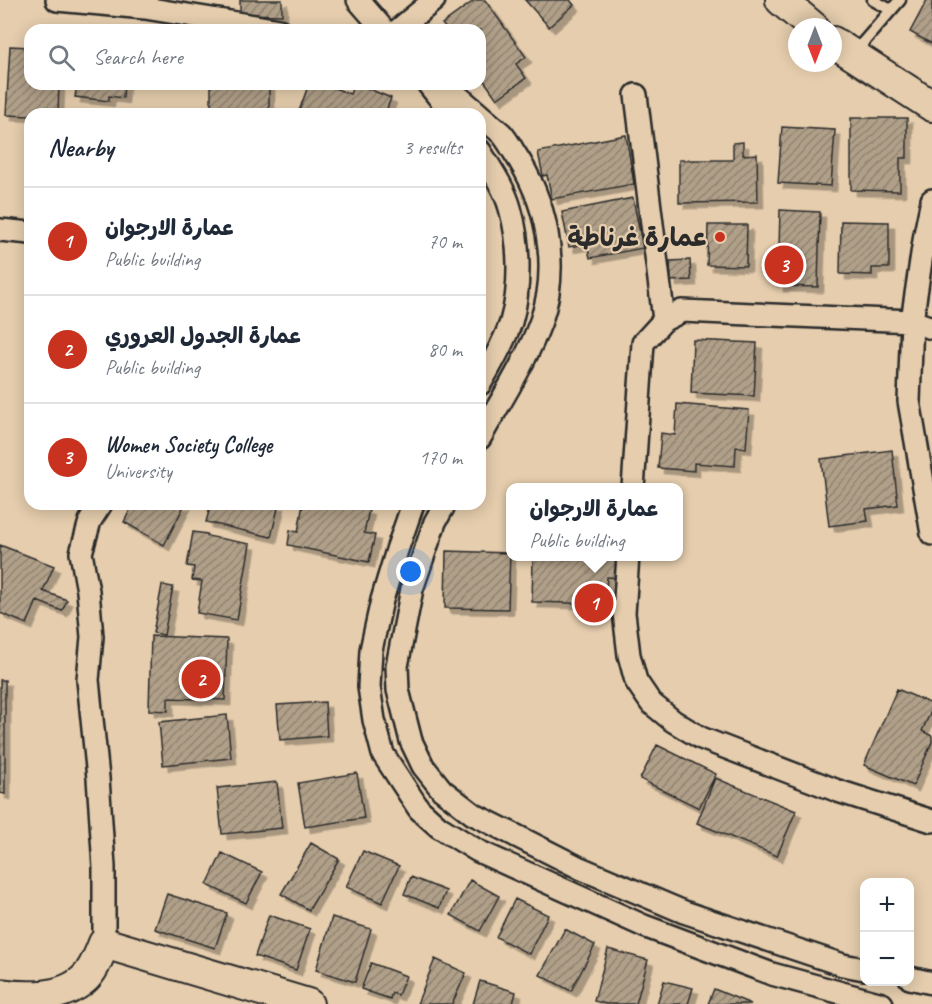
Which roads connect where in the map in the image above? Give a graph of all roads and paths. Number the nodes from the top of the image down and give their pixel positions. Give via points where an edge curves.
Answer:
1 (57, 0) edge
2 (358, 0) edge
3 (434, 0) edge
4 (781, 0) edge
5 (873, 0) edge
6 (900, 0) edge
7 (891, 10) junction
8 (802, 18) edge
9 (242, 24) edge
10 (379, 24) edge
11 (405, 24) edge
12 (843, 48) edge
13 (433, 90) edge
14 (451, 90) edge
15 (636, 95) dead end
16 (932, 106) edge
17 (447, 108) edge
18 (471, 108) edge
19 (486, 121) edge
20 (486, 160) edge
21 (932, 200) edge
22 (0, 231) edge
23 (24, 233) edge
24 (664, 320) junction
25 (912, 321) junction
26 (932, 328) edge
27 (486, 372) edge
28 (486, 427) edge
29 (633, 483) edge
30 (97, 510) edge
31 (411, 510) edge
32 (442, 510) edge
33 (932, 534) edge
34 (628, 561) edge
35 (932, 821) edge
36 (104, 943) junction
37 (843, 965) junction
38 (860, 968) edge
39 (914, 979) edge
40 (932, 983) edge
41 (0, 994) edge
42 (835, 998) edge
43 (308, 1004) edge
44 (882, 1004) edge

1 - 9 street via 145,8
2 - 10 street
3 - 11 street
4 - 8 street
5 - 7 lane
6 - 7 lane
7 - 12 lane
12 - 16 street
13 - 17 street
14 - 18 street
15 - 24 street
19 - 28 street via 509,144 542,206 549,241 549,280 542,318 527,354
20 - 27 street via 510,208 518,280 511,322
21 - 25 street
22 - 23 street
24 - 25 street via 682,311
24 - 29 street via 644,343
25 - 26 street
25 - 33 street via 909,401
30 - 36 street via 81,553 92,637 88,680 104,867
31 - 42 street via 382,600 371,650 369,687 383,754 420,809 439,827 478,851 644,926
32 - 37 street via 412,589 397,666 398,690 411,741 423,766 442,789 473,814 580,868 684,912
34 - 35 street via 624,613 629,655 636,681 651,703 701,738 838,791
36 - 41 street via 84,980 62,992 24,997
36 - 43 street
37 - 38 street
37 - 42 street
39 - 40 street
42 - 44 street

